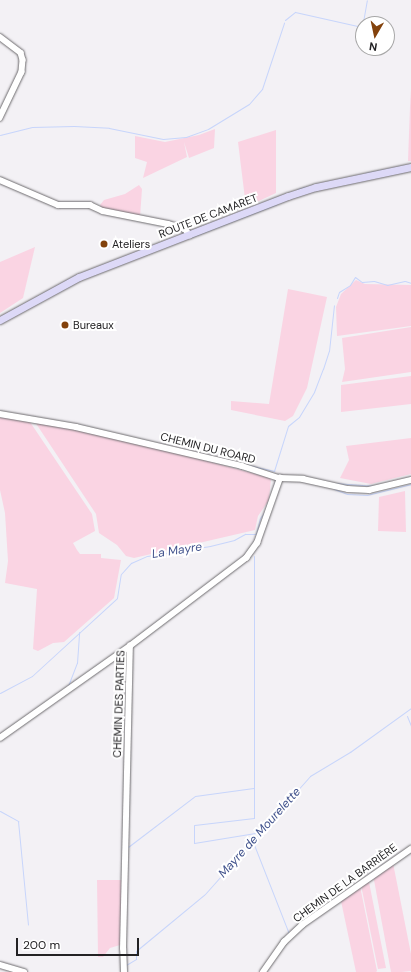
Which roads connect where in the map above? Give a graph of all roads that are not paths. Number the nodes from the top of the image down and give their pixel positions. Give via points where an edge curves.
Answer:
1 (0, 38) edge
2 (0, 118) edge
3 (411, 167) edge
4 (0, 180) edge
5 (190, 234) junction
6 (0, 320) edge
7 (0, 414) edge
8 (280, 478) junction
9 (411, 480) edge
10 (130, 646) junction
11 (0, 738) edge
12 (411, 848) edge
13 (0, 965) edge
14 (24, 972) edge
15 (124, 972) edge
16 (263, 972) edge

1 - 2 street via 21,53 23,60 22,72
3 - 5 main road, ROUTE DE CAMARET via 301,191
4 - 5 street via 58,205 90,205 103,211 168,224 185,229
5 - 6 main road, ROUTE DE CAMARET via 72,280
7 - 8 street, CHEMIN DU ROARD via 115,435 242,466
8 - 9 street, CHEMIN DU ROARD via 303,479 359,491
8 - 10 street, CHEMIN DES PARTIES via 257,543 250,554
10 - 11 street
10 - 15 street, CHEMIN DES PARTIES via 122,949
12 - 16 street, CHEMIN DE LA BARRIÈRE via 302,925 284,942
13 - 14 street

